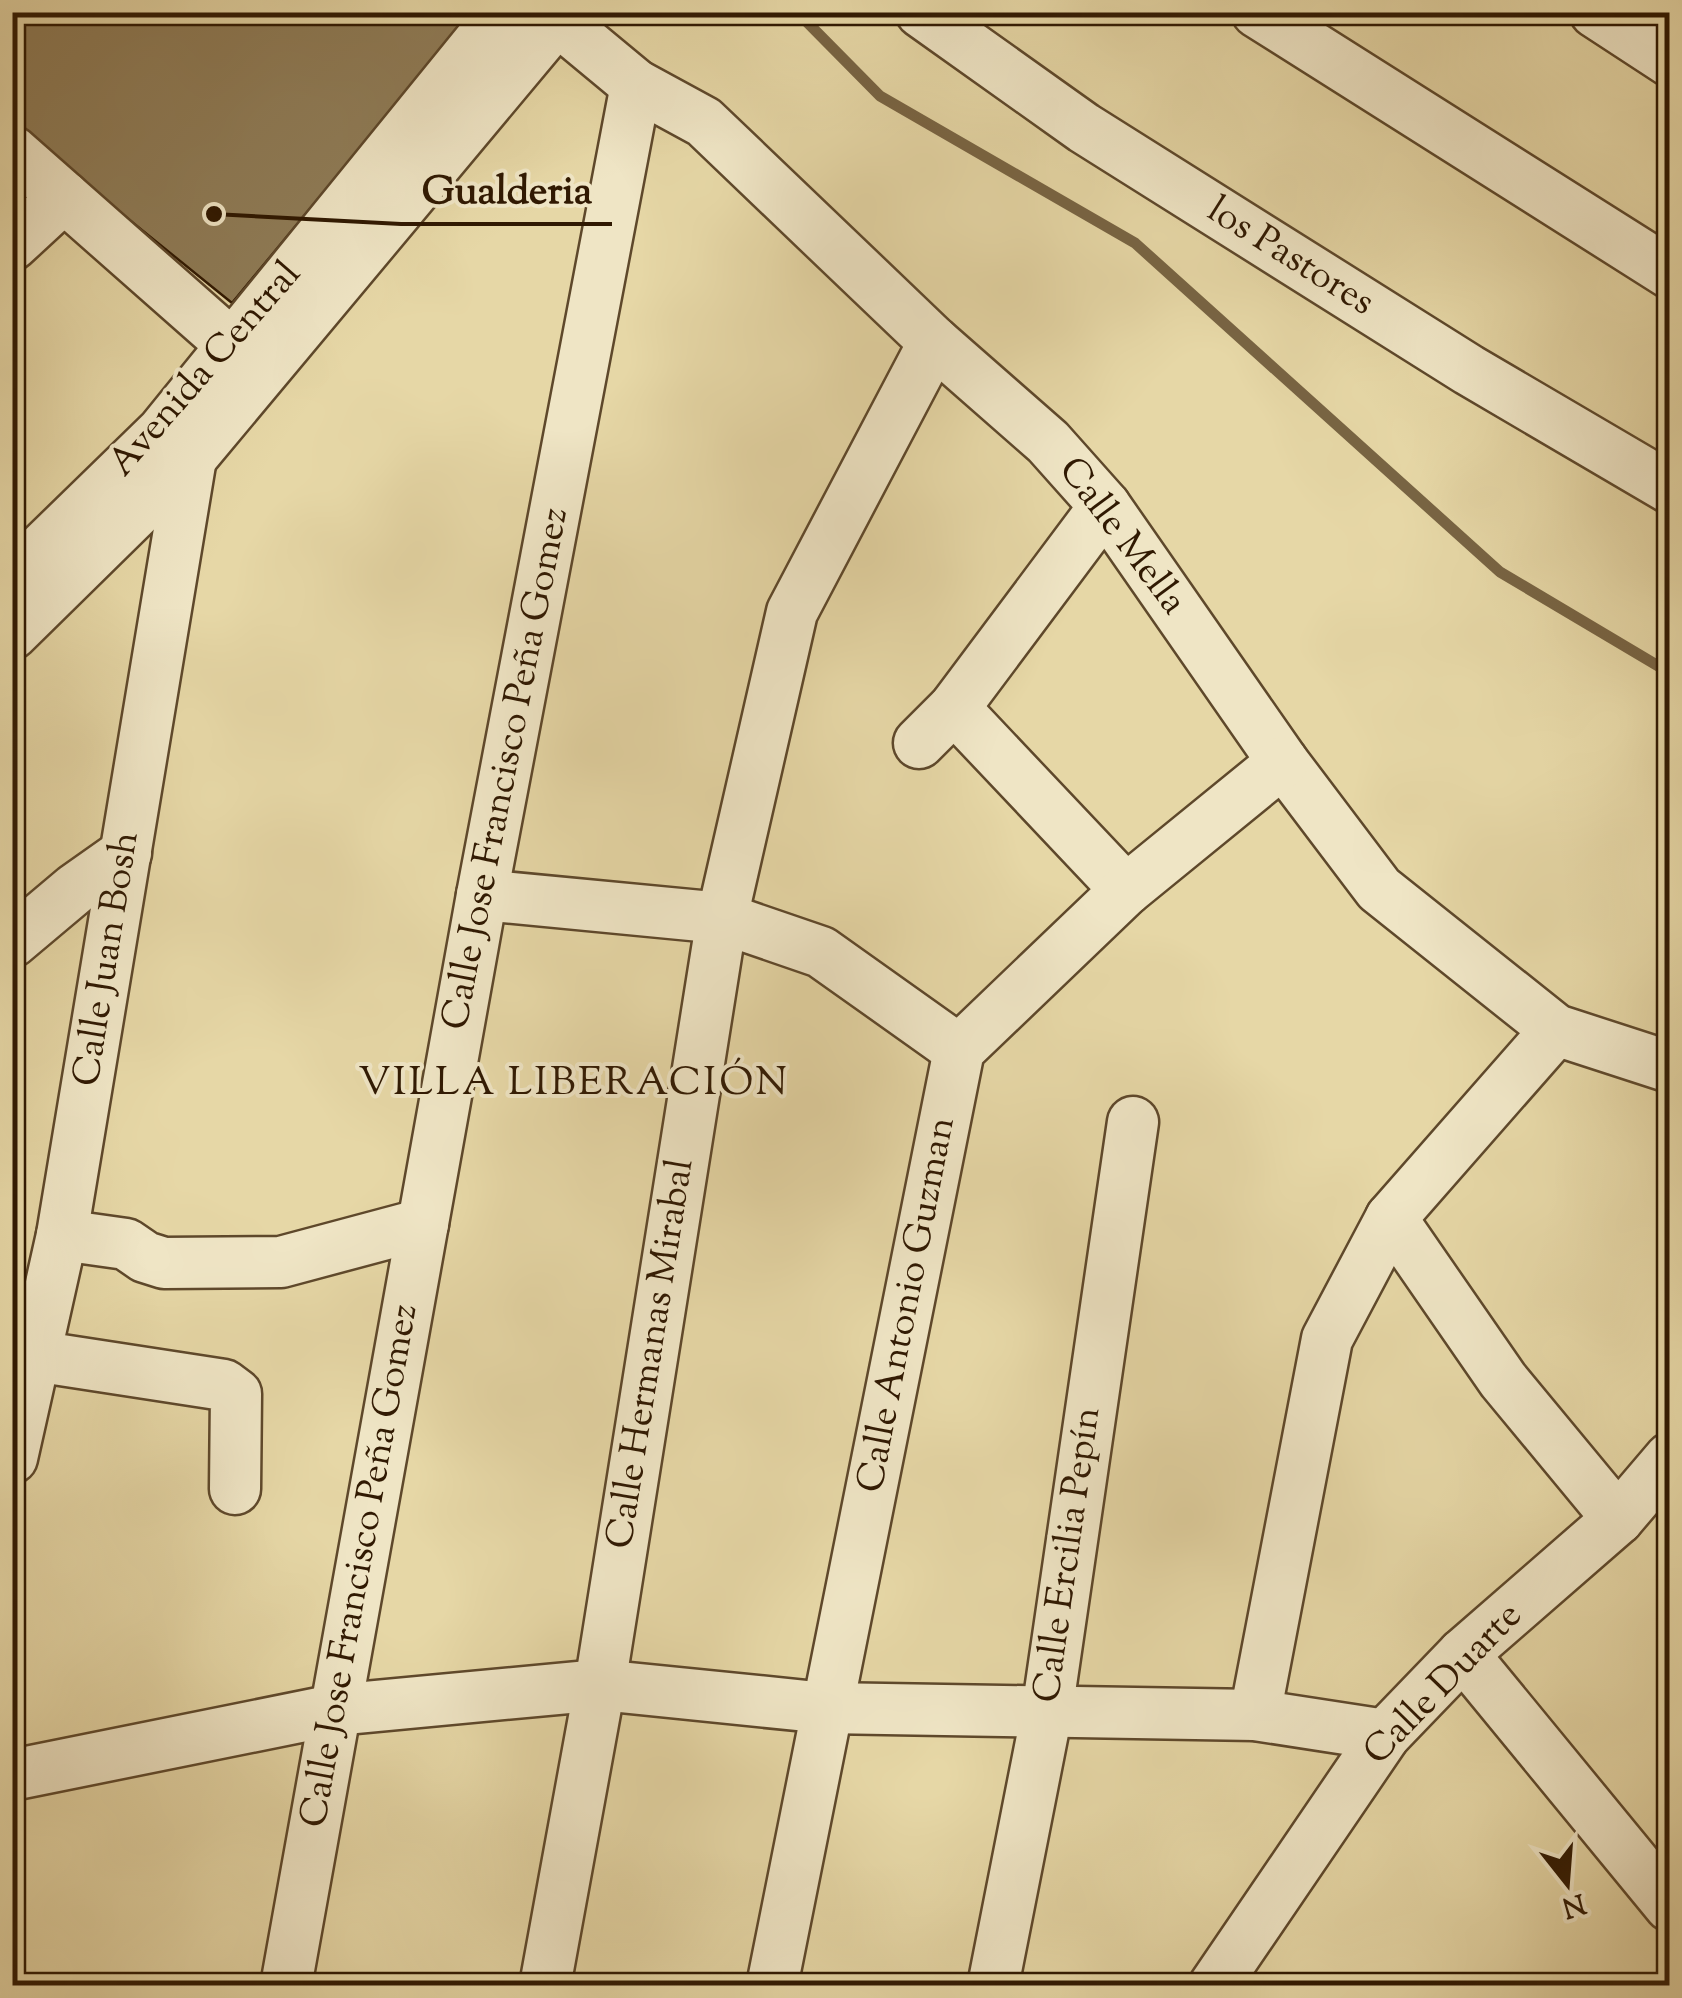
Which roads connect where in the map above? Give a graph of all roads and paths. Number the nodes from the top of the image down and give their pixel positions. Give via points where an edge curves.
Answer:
1 (503, 12) edge
2 (921, 12) edge
3 (1257, 12) edge
4 (1594, 12) edge
5 (554, 15) edge
6 (1670, 61) edge
7 (636, 85) junction
8 (12, 152) edge
9 (64, 197) junction
10 (12, 244) edge
11 (1670, 273) edge
12 (934, 342) junction
13 (232, 345) junction
14 (191, 458) junction
15 (1670, 488) edge
16 (1105, 506) junction
17 (12, 578) edge
18 (12, 634) edge
19 (954, 708) junction
20 (919, 743) dead end
21 (1283, 762) junction
22 (126, 853) junction
23 (1126, 890) junction
24 (482, 894) junction
25 (722, 918) junction
26 (12, 942) edge
27 (1556, 1030) junction
28 (959, 1050) junction
29 (1670, 1067) edge
30 (1133, 1122) dead end
31 (1391, 1218) junction
32 (422, 1224) junction
33 (62, 1234) junction
34 (35, 1356) junction
35 (12, 1458) edge
36 (1670, 1458) edge
37 (235, 1488) dead end
38 (1618, 1518) junction
39 (1464, 1654) junction
40 (600, 1685) junction
41 (826, 1708) junction
42 (334, 1710) junction
43 (1047, 1712) junction
44 (1256, 1714) junction
45 (1385, 1735) junction
46 (12, 1776) edge
47 (1670, 1906) edge
48 (286, 1986) edge
49 (546, 1986) edge
50 (772, 1986) edge
51 (992, 1986) edge
52 (1214, 1986) edge

1 - 13 street, Avenida Central
2 - 15 street, los Pastores via 1101,138
3 - 11 street
4 - 6 street
5 - 7 street, Calle Mella
5 - 14 street, Avenida Central
7 - 12 street, Calle Mella via 704,122
7 - 24 street, Calle Jose Francisco Peña Gomez
8 - 9 street
9 - 10 street
9 - 13 street
12 - 16 street, Calle Mella via 1048,442
12 - 25 street, Calle Hermanas Mirabal via 792,612
13 - 17 street, Avenida Central via 162,432
14 - 18 street, Avenida Central
14 - 22 street, Calle Juan Bosh
16 - 19 street
16 - 21 street, Calle Mella
19 - 20 street
19 - 23 street
21 - 23 street
21 - 27 street, Calle Mella via 1379,890
22 - 26 street
22 - 33 street, Calle Juan Bosh
23 - 28 street
24 - 25 street
24 - 32 street, Calle Jose Francisco Peña Gomez
25 - 28 street via 821,952
25 - 40 street, Calle Hermanas Mirabal
27 - 29 street, Calle Mella
27 - 31 street
28 - 41 street, Calle Antonio Guzman
30 - 43 street, Calle Ercilia Pepín
31 - 38 street via 1503,1380
31 - 44 street via 1326,1339
32 - 33 street via 281,1262 164,1264 126,1244
32 - 42 street, Calle Jose Francisco Peña Gomez
33 - 34 street, Calle Juan Bosh
34 - 35 street, Calle Juan Bosh
34 - 37 street via 224,1385 236,1394
36 - 38 street, Calle Duarte
38 - 39 street, Calle Duarte
39 - 45 street, Calle Duarte
39 - 47 street
40 - 41 street
40 - 42 street
40 - 49 street, Calle Hermanas Mirabal
41 - 43 street
41 - 50 street, Calle Antonio Guzman
42 - 46 street
42 - 48 street, Calle Jose Francisco Peña Gomez
43 - 44 street
43 - 51 street, Calle Ercilia Pepín
44 - 45 street
45 - 52 street, Calle Duarte

